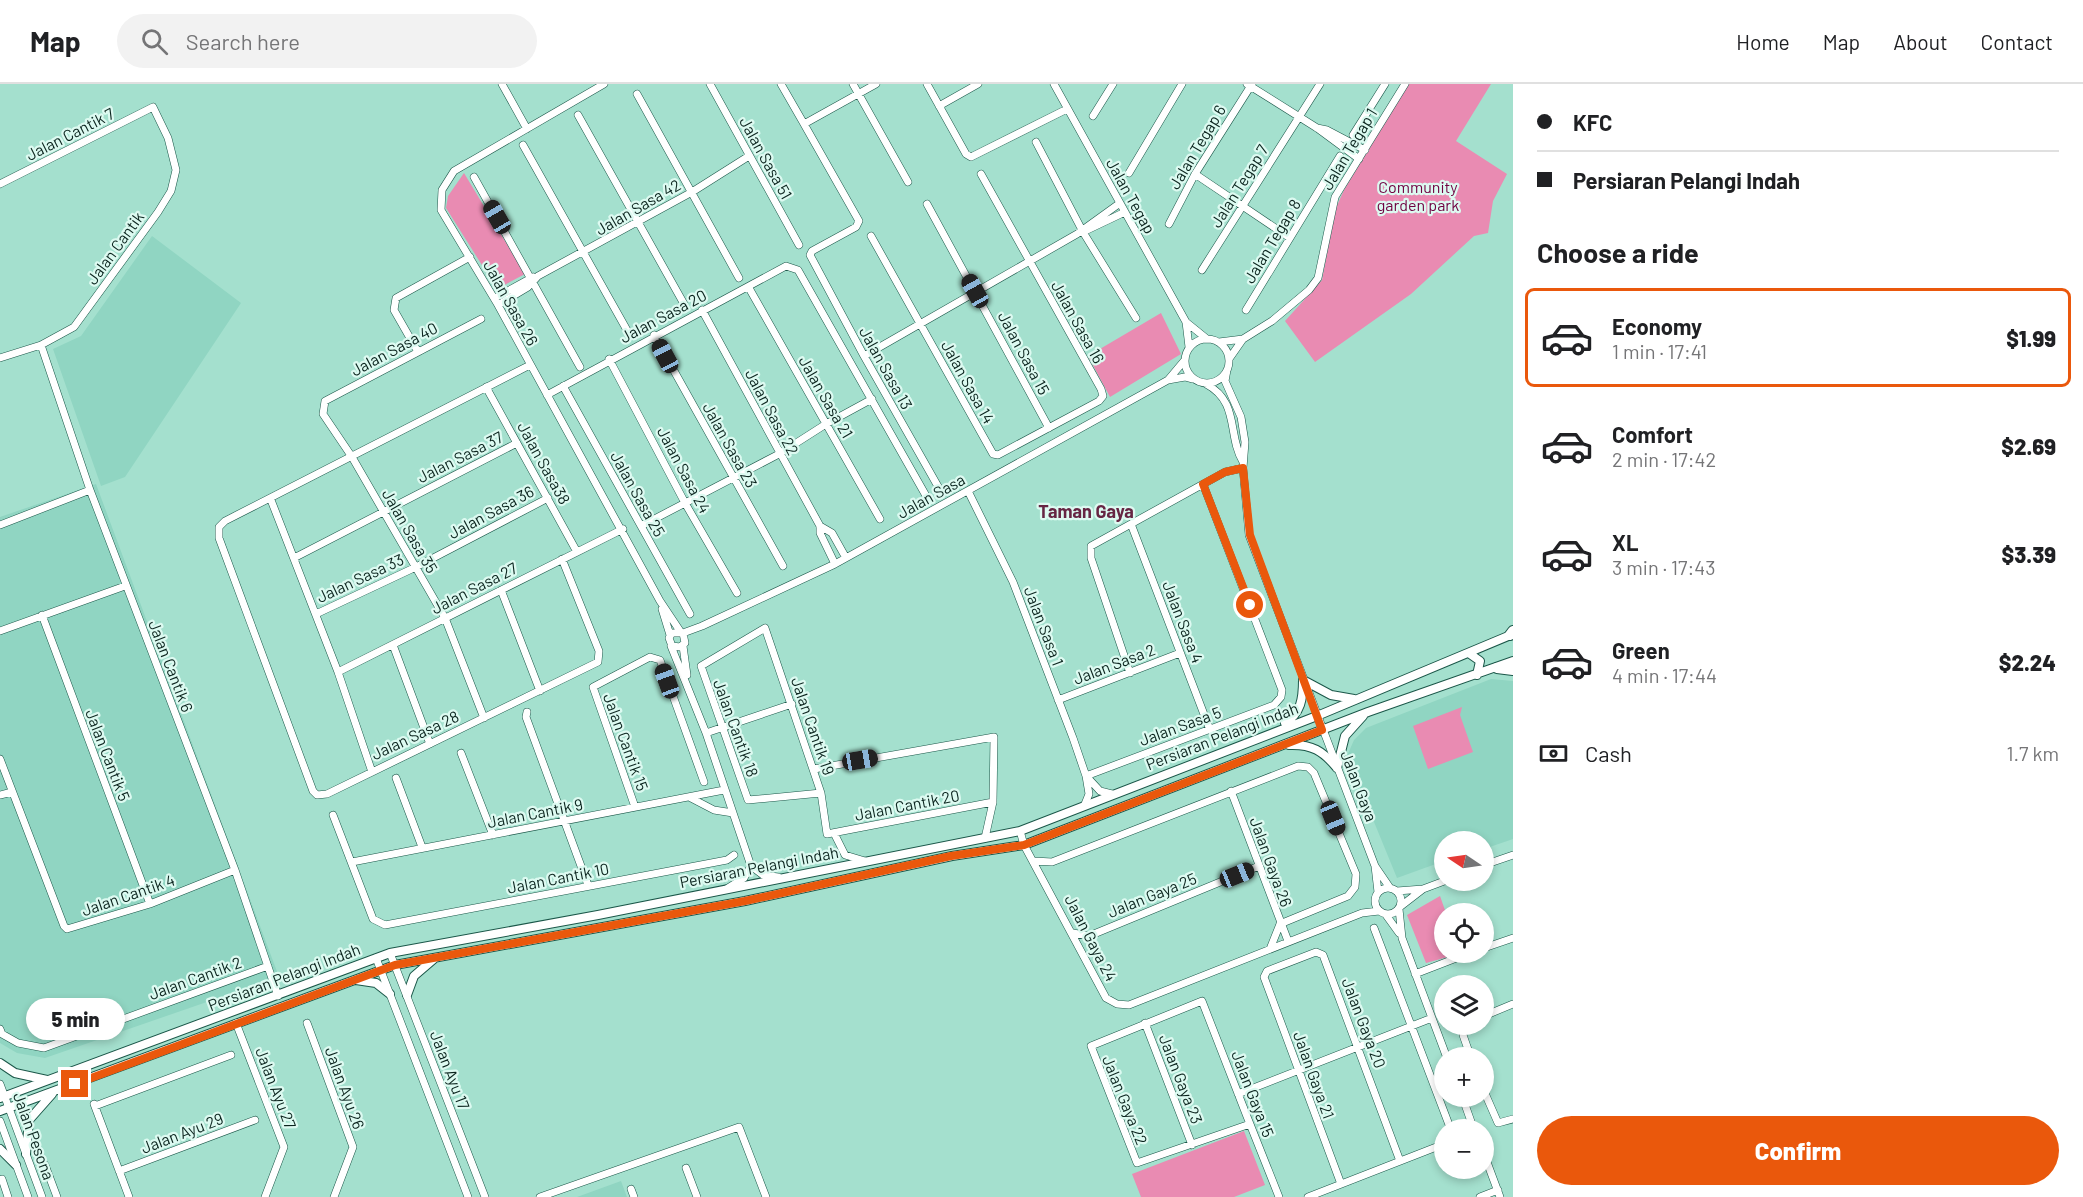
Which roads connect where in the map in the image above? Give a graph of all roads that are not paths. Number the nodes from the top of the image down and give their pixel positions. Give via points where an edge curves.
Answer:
1 (502, 84) edge
2 (604, 84) edge
3 (710, 84) edge
4 (781, 84) edge
5 (853, 84) edge
6 (876, 84) edge
7 (927, 84) edge
8 (978, 84) edge
9 (1054, 84) edge
10 (1113, 84) edge
11 (1182, 84) edge
12 (1320, 84) edge
13 (1385, 84) edge
14 (1405, 84) edge
15 (1250, 85) edge
16 (637, 94) dead end
17 (858, 94) junction
18 (939, 106) junction
19 (153, 107) joint
20 (1067, 109) junction
21 (578, 115) dead end
22 (1093, 116) dead end
23 (1299, 117) junction
24 (804, 124) junction
25 (1317, 128) junction
26 (527, 129) junction
27 (1353, 135) dead end
28 (1036, 142) dead end
29 (523, 145) dead end
30 (1365, 150) junction
31 (748, 156) junction
32 (1340, 156) dead end
33 (1359, 159) junction
34 (1129, 173) dead end
35 (981, 174) dead end
36 (1195, 174) junction
37 (474, 177) dead end
38 (908, 182) dead end
39 (0, 184) edge
40 (692, 192) junction
41 (1120, 203) junction
42 (927, 204) dead end
43 (1243, 206) junction
44 (1125, 212) junction
45 (639, 221) junction
46 (1168, 224) dead end
47 (1081, 232) junction
48 (871, 236) dead end
49 (1290, 237) junction
50 (799, 246) dead end
51 (583, 254) junction
52 (470, 257) junction
53 (1028, 261) junction
54 (1202, 270) dead end
55 (739, 278) dead end
56 (534, 279) junction
57 (749, 288) junction
58 (975, 291) junction
59 (496, 302) junction
60 (684, 304) dead end
61 (702, 310) junction
62 (1246, 310) dead end
63 (1136, 318) dead end
64 (481, 319) dead end
65 (919, 322) junction
66 (1186, 322) junction
67 (628, 332) dead end
68 (654, 335) junction
69 (1207, 339) junction
70 (1243, 339) junction
71 (1219, 342) junction
72 (41, 345) junction
73 (1189, 347) junction
74 (418, 352) junction
75 (864, 356) junction
76 (0, 358) edge
77 (609, 359) junction
78 (1229, 359) junction
79 (1184, 361) junction
80 (530, 365) junction
81 (579, 367) dead end
82 (1227, 370) junction
83 (1193, 379) junction
84 (1168, 380) junction
85 (1206, 384) junction
86 (563, 386) junction
87 (486, 387) junction
88 (547, 395) junction
89 (872, 399) junction
90 (322, 407) joint
91 (826, 424) junction
92 (1049, 428) junction
93 (517, 443) junction
94 (779, 454) junction
95 (352, 456) junction
96 (1243, 465) junction
97 (731, 477) junction
98 (1203, 484) junction
99 (90, 490) junction
100 (940, 490) dead end
101 (968, 491) junction
102 (926, 494) dead end
103 (548, 498) junction
104 (271, 500) junction
105 (685, 503) junction
106 (384, 512) junction
107 (880, 519) dead end
108 (1131, 524) junction
109 (0, 525) edge
110 (641, 526) junction
111 (819, 526) junction
112 (622, 529) junction
113 (577, 552) junction
114 (294, 558) junction
115 (846, 558) junction
116 (562, 559) junction
117 (835, 564) junction
118 (783, 566) dead end
119 (416, 567) junction
120 (125, 586) junction
121 (501, 590) junction
122 (737, 593) dead end
123 (660, 601) junction
124 (316, 614) junction
125 (690, 614) dead end
126 (42, 615) junction
127 (445, 618) junction
128 (702, 626) junction
129 (765, 628) joint
130 (0, 631) edge
131 (681, 632) junction
132 (1512, 633) edge
133 (670, 635) junction
134 (670, 643) junction
135 (684, 643) junction
136 (393, 645) junction
137 (1180, 653) junction
138 (1470, 654) junction
139 (1513, 661) edge
140 (1497, 668) junction
141 (1513, 670) edge
142 (338, 672) junction
143 (1130, 673) junction
144 (1477, 675) junction
145 (1303, 680) junction
146 (689, 687) junction
147 (540, 691) junction
148 (1360, 699) junction
149 (1058, 700) junction
150 (792, 704) junction
151 (527, 712) dead end
152 (1368, 712) junction
153 (1317, 716) junction
154 (484, 718) junction
155 (721, 727) junction
156 (1210, 730) junction
157 (1322, 730) junction
158 (1273, 731) junction
159 (706, 733) junction
160 (430, 744) junction
161 (1283, 745) junction
162 (461, 753) dead end
163 (0, 759) edge
164 (1337, 768) junction
165 (814, 769) junction
166 (372, 772) junction
167 (1086, 776) junction
168 (396, 778) dead end
169 (704, 782) dead end
170 (724, 790) junction
171 (1231, 791) junction
172 (12, 792) junction
173 (821, 793) junction
174 (1112, 794) junction
175 (0, 795) edge
176 (689, 797) junction
177 (993, 802) junction
178 (1084, 804) junction
179 (635, 807) junction
180 (733, 813) junction
181 (333, 815) dead end
182 (565, 821) junction
183 (1020, 831) junction
184 (830, 834) junction
185 (492, 835) junction
186 (985, 838) junction
187 (1024, 845) junction
188 (422, 847) junction
189 (734, 855) dead end
190 (1513, 855) edge
191 (865, 861) junction
192 (1034, 861) junction
193 (352, 862) junction
194 (1052, 862) junction
195 (1494, 862) edge
196 (751, 866) junction
197 (1259, 866) junction
198 (1375, 866) junction
199 (235, 870) junction
200 (1043, 875) junction
201 (783, 878) junction
202 (588, 885) junction
203 (1434, 885) edge
204 (1390, 888) junction
205 (1423, 889) junction
206 (724, 890) junction
207 (1397, 891) junction
208 (1378, 892) junction
209 (1375, 900) junction
210 (150, 904) junction
211 (1400, 908) junction
212 (1362, 913) junction
213 (1383, 913) junction
214 (1280, 924) junction
215 (1374, 928) dead end
216 (1073, 933) junction
217 (1089, 936) junction
218 (1402, 938) junction
219 (1513, 938) edge
220 (1288, 941) junction
221 (1494, 945) edge
222 (1081, 947) junction
223 (1270, 949) junction
224 (390, 953) junction
225 (376, 958) junction
226 (435, 958) junction
227 (1444, 963) edge
228 (395, 965) junction
229 (268, 966) junction
230 (381, 969) junction
231 (1265, 974) joint
232 (1416, 974) junction
233 (355, 980) junction
234 (390, 994) junction
235 (407, 995) junction
236 (278, 996) junction
237 (1202, 1001) joint
238 (290, 1004) junction
239 (1513, 1005) edge
240 (1494, 1012) edge
241 (1432, 1018) junction
242 (236, 1023) junction
243 (306, 1023) dead end
244 (1145, 1023) junction
245 (1412, 1026) junction
246 (0, 1029) edge
247 (1359, 1047) junction
248 (1443, 1047) edge
249 (231, 1055) dead end
250 (0, 1064) edge
251 (1298, 1071) junction
252 (47, 1080) junction
253 (0, 1084) edge
254 (54, 1091) junction
255 (1238, 1094) junction
256 (2, 1097) edge
257 (9, 1107) junction
258 (1491, 1107) edge
259 (0, 1111) edge
260 (1447, 1119) edge
261 (1513, 1119) edge
262 (255, 1120) dead end
263 (0, 1121) edge
264 (1250, 1124) junction
265 (1192, 1145) junction
266 (1434, 1148) edge
267 (0, 1149) edge
268 (26, 1154) junction
269 (1400, 1161) junction
270 (16, 1165) junction
271 (45, 1165) dead end
272 (686, 1168) dead end
273 (119, 1171) junction
274 (2, 1179) dead end
275 (1493, 1179) edge
276 (1341, 1184) junction
277 (632, 1189) dead end
278 (1499, 1194) edge
279 (9, 1197) edge
280 (28, 1197) edge
281 (42, 1197) edge
282 (57, 1197) edge
283 (129, 1197) edge
284 (265, 1197) edge
285 (334, 1197) edge
286 (468, 1197) edge
287 (485, 1197) edge
288 (540, 1197) edge
289 (634, 1197) edge
290 (697, 1197) edge
291 (766, 1197) edge
292 (1278, 1197) edge
293 (1308, 1197) edge
294 (1480, 1197) edge

1 - 26 street
2 - 26 street, Jalan Sasa 26
3 - 31 street, Jalan Sasa 51
4 - 24 street
5 - 17 street
6 - 17 street
7 - 18 street
8 - 18 street
9 - 20 street, Jalan Tegap
10 - 22 street
11 - 34 street
12 - 23 street, Jalan Tegap 7
13 - 27 street
14 - 30 street, Jalan Tegap 1
15 - 23 street
15 - 36 street, Jalan Tegap 6
16 - 40 street
17 - 24 street
17 - 38 street
18 - 20 street via 966,154 976,157
19 - 39 street, Jalan Cantik 7
19 - 72 street, Jalan Cantik via 168,138 176,170 171,191 74,327
20 - 41 street, Jalan Tegap
21 - 45 street
23 - 25 street
23 - 43 street, Jalan Tegap 7
24 - 75 street, Jalan Sasa 13 via 858,218 855,227 812,251 811,258
25 - 30 street
25 - 33 street
26 - 52 street, Jalan Sasa 26 via 454,171 445,182 441,210
28 - 47 street
29 - 51 street
30 - 33 street, Jalan Tegap 1
31 - 40 street, Jalan Sasa 42
31 - 50 street, Jalan Sasa 51
32 - 49 street, Jalan Tegap 8
33 - 70 street, Jalan Tegap 1 via 1331,209 1318,278 1272,321
35 - 53 street, Jalan Sasa 16
36 - 43 street
36 - 46 street, Jalan Tegap 6
37 - 56 street
40 - 45 street, Jalan Sasa 42
40 - 55 street
41 - 44 street, Jalan Tegap
41 - 47 street
42 - 58 street, Jalan Sasa 15
43 - 49 street
43 - 54 street, Jalan Tegap 7
44 - 47 street
44 - 66 street, Jalan Tegap
45 - 51 street, Jalan Sasa 42
45 - 60 street
47 - 53 street
47 - 63 street
48 - 65 street, Jalan Sasa 14
49 - 62 street, Jalan Tegap 8
51 - 56 street, Jalan Sasa 42
51 - 67 street
52 - 59 street, Jalan Sasa 26
52 - 74 street via 396,298 394,309
53 - 58 street
53 - 92 street, Jalan Sasa 16 via 1103,396
56 - 59 street, Jalan Sasa 42
56 - 81 street
57 - 61 street, Jalan Sasa 20
57 - 89 street, Jalan Sasa 20 via 786,266 798,270
57 - 91 street, Jalan Sasa 21
58 - 65 street
58 - 92 street, Jalan Sasa 15
59 - 80 street, Jalan Sasa 26
61 - 68 street, Jalan Sasa 20
61 - 94 street, Jalan Sasa 22
64 - 74 street, Jalan Sasa 40
65 - 75 street
65 - 92 street, Jalan Sasa 14 via 993,454 998,455
66 - 69 street, Jalan Tegap
66 - 73 street, Jalan Tegap
68 - 77 street, Jalan Sasa 20
68 - 97 street, Jalan Sasa 23
69 - 71 street
69 - 73 street
70 - 71 street, Jalan Tegap 1
70 - 78 street, Jalan Tegap 1
71 - 78 street
72 - 76 street, Jalan Cantik
72 - 99 street, Jalan Cantik 6
73 - 79 street
74 - 90 street, Jalan Sasa 40 via 325,401
75 - 100 street, Jalan Sasa 13
77 - 86 street, Jalan Sasa 20
77 - 105 street, Jalan Sasa 24
78 - 82 street
79 - 83 street
79 - 84 street, Jalan Sasa
80 - 87 street
80 - 88 street, Jalan Sasa 26
82 - 85 street
82 - 96 street via 1225,381 1241,417 1246,453
83 - 84 street, Jalan Sasa
83 - 85 street
84 - 101 street, Jalan Sasa
85 - 96 street via 1215,388 1228,409
86 - 88 street, Jalan Sasa 20
86 - 110 street, Jalan Sasa 25
87 - 93 street, Jalan Sasa38
87 - 95 street
88 - 112 street, Jalan Sasa 26
89 - 91 street
89 - 102 street
90 - 95 street, Jalan Sasa 35
91 - 94 street
91 - 107 street, Jalan Sasa 21
93 - 103 street, Jalan Sasa38
93 - 106 street, Jalan Sasa 37
94 - 97 street
94 - 111 street, Jalan Sasa 22
95 - 104 street
95 - 106 street, Jalan Sasa 35
96 - 98 street
96 - 145 street via 1250,535
97 - 105 street
97 - 118 street, Jalan Sasa 23
98 - 108 street
98 - 156 street, Jalan Sasa 5 via 1282,690 1274,705
99 - 109 street
99 - 120 street, Jalan Cantik 6
101 - 115 street, Jalan Sasa
101 - 149 street, Jalan Sasa 1 via 1013,582
103 - 113 street, Jalan Sasa38
103 - 119 street, Jalan Sasa 36
104 - 114 street, Jalan Sasa 28
104 - 166 street via 225,521 219,527 219,538 317,795
105 - 110 street
105 - 122 street, Jalan Sasa 24
106 - 114 street, Jalan Sasa 37
106 - 119 street, Jalan Sasa 35
108 - 137 street, Jalan Sasa 4
108 - 143 street via 1090,549
110 - 125 street, Jalan Sasa 25
111 - 115 street, Jalan Sasa 22 via 832,534
111 - 117 street, Jalan Sasa 22
112 - 113 street, Jalan Sasa 27
112 - 123 street, Jalan Sasa 26
113 - 116 street, Jalan Sasa 27
114 - 124 street, Jalan Sasa 28
115 - 117 street, Jalan Sasa
116 - 121 street, Jalan Sasa 27
116 - 147 street, Jalan Sasa 28 via 600,659
117 - 128 street, Jalan Sasa
119 - 124 street, Jalan Sasa 33
119 - 127 street, Jalan Sasa 35
120 - 126 street
120 - 199 street, Jalan Cantik 6
121 - 127 street, Jalan Sasa 27
121 - 147 street
123 - 131 street, Jalan Sasa 26
123 - 133 street, Jalan Sasa 26
124 - 142 street, Jalan Sasa 28
126 - 130 street
126 - 210 street, Jalan Cantik 5
127 - 136 street, Jalan Sasa 27
127 - 154 street, Jalan Sasa 35
128 - 131 street, Jalan Sasa
128 - 135 street, Jalan Sasa
129 - 150 street, Jalan Cantik 19
129 - 155 street, Jalan Cantik 18 via 701,666
131 - 133 street, Jalan Sasa
131 - 135 street, Jalan Sasa 26
132 - 138 main road, Persiaran Pelangi Indah
133 - 134 street, Jalan Sasa 26
134 - 135 street via 674,647
134 - 146 street
135 - 146 street, Jalan Sasa 26
136 - 142 street, Jalan Sasa 27
136 - 160 street
137 - 143 street, Jalan Sasa 2
137 - 156 street, Jalan Sasa 4
138 - 144 main road via 1480,661
138 - 148 main road, Persiaran Pelangi Indah
139 - 140 main road, Persiaran Pelangi Indah
140 - 141 highway
140 - 144 main road, Persiaran Pelangi Indah
142 - 166 street, Jalan Sasa 28
143 - 149 street, Jalan Sasa 2
144 - 152 main road, Persiaran Pelangi Indah
145 - 148 main road via 1331,695
145 - 153 street
145 - 158 main road via 1303,695 1294,717
146 - 159 street
147 - 154 street, Jalan Sasa 28
148 - 153 main road, Persiaran Pelangi Indah
149 - 167 street, Jalan Sasa 1
150 - 155 street
150 - 165 street, Jalan Cantik 19
151 - 182 street
152 - 157 main road, Persiaran Pelangi Indah
152 - 164 main road via 1345,736
153 - 157 street, Jalan Gaya
153 - 158 main road, Persiaran Pelangi Indah
154 - 160 street, Jalan Sasa 28
155 - 159 street
155 - 173 street, Jalan Cantik 18 via 748,800
156 - 167 street, Jalan Sasa 5
157 - 161 main road, Persiaran Pelangi Indah
157 - 164 street, Jalan Gaya
158 - 174 main road, Persiaran Pelangi Indah
159 - 170 street
160 - 166 street, Jalan Sasa 28
161 - 164 main road via 1314,747 1324,752
161 - 187 main road, Persiaran Pelangi Indah
162 - 185 street
163 - 172 street
164 - 198 street, Jalan Gaya
165 - 173 street, Jalan Cantik 19
165 - 177 street via 994,737
167 - 174 street via 1100,791
167 - 178 street, Jalan Sasa 1 via 1089,794
168 - 188 street
169 - 179 street, Jalan Cantik 15 via 660,660 650,657 596,683 593,691
170 - 176 street, Jalan Cantik 9
170 - 180 street
171 - 194 street
171 - 197 street, Jalan Gaya 26
171 - 214 street via 1298,766 1308,767 1314,773 1356,874 1356,887 1348,896
172 - 175 street
172 - 210 street, Jalan Cantik 4 via 67,929
173 - 184 street, Jalan Cantik 19
174 - 178 main road, Persiaran Pelangi Indah
176 - 179 street, Jalan Cantik 9
176 - 180 street via 714,810
177 - 184 street, Jalan Cantik 20
177 - 186 street
178 - 183 main road, Persiaran Pelangi Indah
179 - 182 street, Jalan Cantik 9
180 - 196 street
181 - 193 street
182 - 185 street, Jalan Cantik 9
182 - 202 street
183 - 186 main road, Persiaran Pelangi Indah
183 - 187 street, Jalan Gaya 24
184 - 191 street via 845,855
185 - 188 street, Jalan Cantik 9
186 - 191 main road, Persiaran Pelangi Indah
187 - 192 street, Jalan Gaya 24
187 - 226 main road, Persiaran Pelangi Indah
188 - 193 street, Jalan Cantik 9
189 - 202 street, Jalan Cantik 10 via 728,860
190 - 195 street
191 - 201 main road, Persiaran Pelangi Indah
192 - 194 street
192 - 200 street, Jalan Gaya 24
193 - 202 street, Jalan Cantik 10 via 373,919 384,925
194 - 200 street
196 - 201 street via 763,875
196 - 206 street via 744,878
197 - 214 street, Jalan Gaya 26
197 - 217 street, Jalan Gaya 25
198 - 204 street, Jalan Gaya
198 - 208 street, Jalan Gaya
199 - 210 street, Jalan Cantik 4
199 - 229 street, Jalan Cantik 6
200 - 216 street, Jalan Gaya 24
201 - 206 main road, Persiaran Pelangi Indah
203 - 205 street
204 - 207 street
204 - 208 street
205 - 207 street
205 - 211 street
206 - 224 main road, Persiaran Pelangi Indah
207 - 211 street
208 - 209 street
209 - 212 street, Jalan Gaya 24
209 - 213 street
211 - 213 street
211 - 218 street
212 - 213 street, Jalan Gaya 24
212 - 220 street, Jalan Gaya 24
213 - 218 street
214 - 220 street, Jalan Gaya 26
214 - 223 street
215 - 245 street
216 - 217 street
216 - 222 street, Jalan Gaya 24
217 - 222 street
218 - 232 street
219 - 221 street
220 - 223 street, Jalan Gaya 24
222 - 223 street, Jalan Gaya 24 via 1106,998 1129,1005
224 - 225 main road, Persiaran Pelangi Indah
224 - 228 street, Jalan Ayu 17
225 - 230 street, Jalan Ayu 17
225 - 236 main road, Persiaran Pelangi Indah
226 - 228 main road, Persiaran Pelangi Indah
226 - 235 main road via 414,976
227 - 232 street
228 - 230 main road, Persiaran Pelangi Indah
228 - 235 street, Jalan Ayu 17
229 - 236 street, Jalan Cantik 6
229 - 246 street, Jalan Cantik 2 via 44,1048 18,1043
230 - 233 main road, Persiaran Pelangi Indah
230 - 234 street, Jalan Ayu 17
231 - 247 street, Jalan Gaya 20 via 1316,952 1322,953
231 - 251 street, Jalan Gaya 21
232 - 241 street
233 - 234 main road via 376,983
233 - 238 main road, Persiaran Pelangi Indah
234 - 286 street, Jalan Ayu 17
235 - 287 street, Jalan Ayu 17
236 - 238 main road via 280,1001
236 - 252 main road, Persiaran Pelangi Indah
237 - 244 street, Jalan Gaya 22
237 - 255 street, Jalan Gaya 15
238 - 242 main road, Persiaran Pelangi Indah
239 - 240 street
241 - 245 street
241 - 248 street
242 - 254 main road, Persiaran Pelangi Indah
242 - 284 street, Jalan Ayu 27 via 284,1147
243 - 285 street, Jalan Ayu 26 via 353,1147
244 - 265 street, Jalan Gaya 23
244 - 265 street, Jalan Gaya 22 via 1093,1043 1090,1050 1136,1162 1141,1164
245 - 247 street
245 - 260 street
247 - 251 street
247 - 269 street, Jalan Gaya 20
249 - 273 street via 94,1105
250 - 252 main road via 15,1073
251 - 255 street
251 - 276 street, Jalan Gaya 21
252 - 256 main road, Persiaran Pelangi Indah
253 - 256 street, Jalan Pesona
254 - 257 main road, Persiaran Pelangi Indah
254 - 268 main road via 29,1120
255 - 264 street, Jalan Gaya 15
256 - 257 street, Jalan Pesona
257 - 259 main road, Persiaran Pelangi Indah
257 - 268 street, Jalan Pesona
258 - 261 street via 1498,1123
262 - 273 street, Jalan Ayu 29
263 - 270 street, Jalan Pesona
264 - 265 street, Jalan Gaya 22
264 - 292 street, Jalan Gaya 15
266 - 269 street
267 - 270 main road
268 - 281 street, Jalan Pesona
269 - 276 street
270 - 280 street, Jalan Pesona
271 - 282 street
272 - 290 street
273 - 283 street
274 - 279 street
275 - 278 street
276 - 293 street
277 - 289 street
278 - 294 street
288 - 291 street via 739,1127

